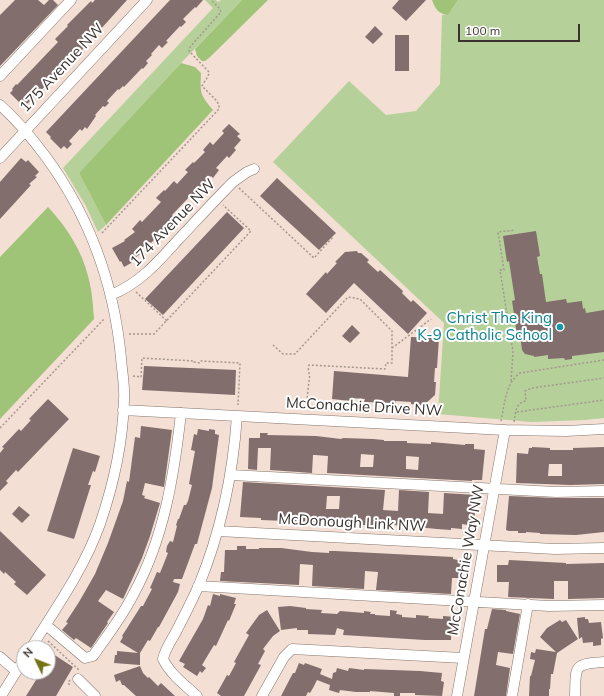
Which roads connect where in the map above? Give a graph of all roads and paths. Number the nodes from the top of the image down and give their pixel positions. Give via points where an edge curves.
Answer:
1 (71, 0) edge
2 (210, 0) edge
3 (142, 2) edge
4 (0, 76) edge
5 (0, 105) edge
6 (25, 130) junction
7 (0, 158) edge
8 (254, 169) dead end
9 (238, 187) dead end
10 (220, 203) dead end
11 (515, 230) dead end
12 (102, 233) dead end
13 (333, 238) dead end
14 (134, 291) dead end
15 (111, 295) junction
16 (105, 318) dead end
17 (431, 319) dead end
18 (166, 321) junction
19 (129, 334) dead end
20 (273, 345) dead end
21 (392, 348) junction
22 (604, 360) edge
23 (133, 376) dead end
24 (604, 378) edge
25 (511, 381) junction
26 (604, 400) edge
27 (238, 405) dead end
28 (306, 408) dead end
29 (123, 410) junction
30 (516, 412) junction
31 (181, 413) junction
32 (237, 416) junction
33 (514, 422) dead end
34 (503, 426) junction
35 (0, 428) edge
36 (604, 429) edge
37 (230, 474) junction
38 (494, 489) junction
39 (604, 491) edge
40 (218, 531) junction
41 (484, 545) junction
42 (604, 548) edge
43 (198, 586) junction
44 (474, 602) junction
45 (528, 604) junction
46 (604, 605) edge
47 (46, 625) junction
48 (36, 640) edge
49 (56, 648) edge
50 (0, 657) edge
51 (463, 658) junction
52 (604, 662) edge
53 (16, 671) joint
54 (75, 680) joint
55 (1, 696) edge
56 (95, 696) edge
57 (197, 696) edge
58 (262, 696) edge
59 (457, 696) edge
60 (512, 696) edge
61 (575, 696) edge

1 - 4 street
2 - 12 path via 221,12 189,51 209,72 202,86 217,101 219,109
3 - 6 street, 175 Avenue NW
5 - 6 street
6 - 7 street, 175 Avenue NW
6 - 15 street via 56,171 80,211 94,241
8 - 15 street, 174 Avenue NW via 233,182 138,281
9 - 13 path via 314,258
10 - 18 path via 251,231
11 - 25 path via 498,232 504,270 500,270 513,352
14 - 18 path
15 - 29 street via 120,349
16 - 35 path
17 - 21 path
18 - 19 path via 154,334
20 - 21 path via 283,354 295,354 348,298 360,299 392,331
21 - 28 path via 392,363 386,363 385,369 309,365 310,380
22 - 25 path via 520,373
23 - 27 path via 141,377 142,358 200,363 240,363
24 - 30 path via 532,388 525,391 526,401 518,404
25 - 34 path via 507,392
26 - 30 path
29 - 31 street, McConachie Drive NW
29 - 47 street via 115,466 100,524 82,565
30 - 33 path
31 - 32 street, McConachie Drive NW
31 - 47 street via 164,513 145,571 120,617 93,656 85,658
32 - 34 street, McConachie Drive NW
32 - 37 street
34 - 36 street, McConachie Drive NW via 566,431
34 - 38 street, McConachie Way NW
37 - 38 street
37 - 40 street
38 - 39 street
38 - 41 street, McConachie Way NW
40 - 41 street, McDonough Link NW
40 - 43 street
41 - 42 street, McDonough Link NW via 555,549
41 - 44 street, McConachie Way NW
43 - 44 street
43 - 57 street via 163,659 173,674
44 - 45 street
44 - 51 street, McConachie Way NW
45 - 46 street
45 - 60 street
47 - 48 street
49 - 54 path via 80,670
50 - 53 street
51 - 58 street via 292,649 284,657
51 - 59 street, McConachie Way NW
52 - 61 street via 585,663 579,666 576,673
53 - 55 street
54 - 56 street

